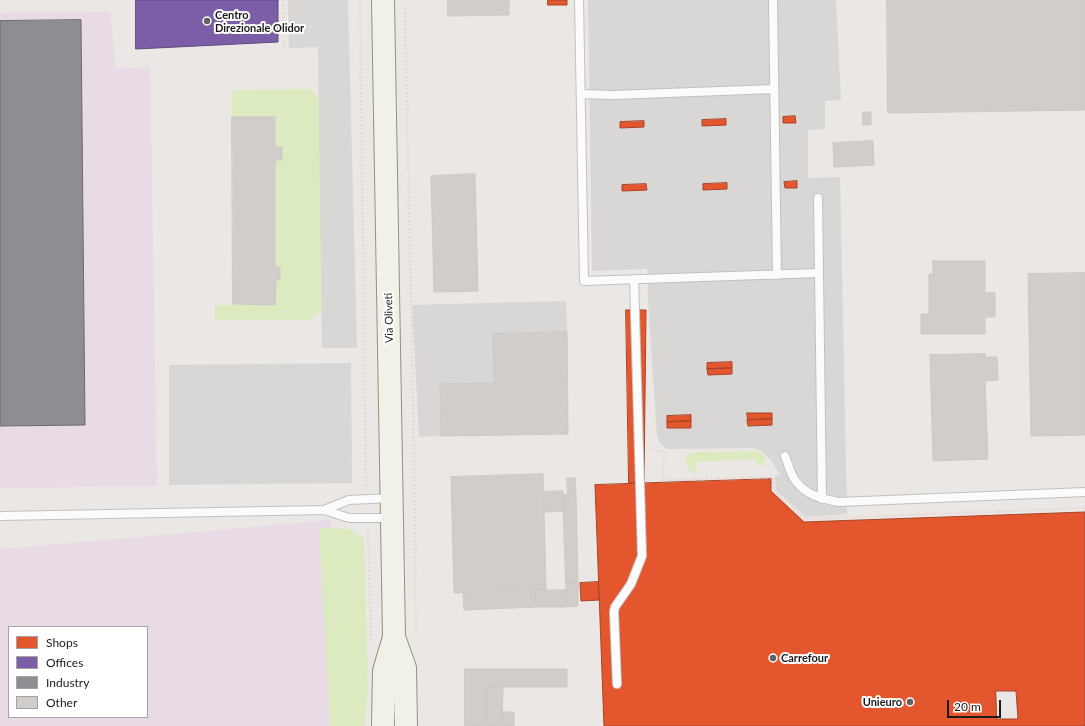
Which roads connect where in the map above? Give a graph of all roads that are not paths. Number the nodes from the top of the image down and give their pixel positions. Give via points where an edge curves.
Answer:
1 (383, 0) edge
2 (579, 0) edge
3 (773, 0) edge
4 (774, 89) junction
5 (581, 94) junction
6 (818, 198) dead end
7 (819, 273) junction
8 (777, 275) junction
9 (634, 279) junction
10 (784, 456) dead end
11 (1085, 492) edge
12 (822, 499) junction
13 (392, 508) junction
14 (324, 510) junction
15 (0, 516) edge
16 (394, 636) junction
17 (617, 684) dead end
18 (383, 726) edge
19 (406, 726) edge

1 - 13 main road, Via Oliveti
2 - 5 lane
3 - 4 lane
4 - 5 lane
4 - 8 lane
5 - 9 lane via 584,281
6 - 7 lane
7 - 8 lane
7 - 12 lane
8 - 9 lane
9 - 17 lane via 642,556 632,584 614,612
10 - 12 lane via 795,479 805,491
11 - 12 lane via 839,502
13 - 14 lane via 367,500 348,500
13 - 14 lane via 368,518 349,518
13 - 16 main road, Via Oliveti
14 - 15 lane
16 - 18 main road, Via Oliveti via 384,671
16 - 19 main road, Via Oliveti via 405,668

